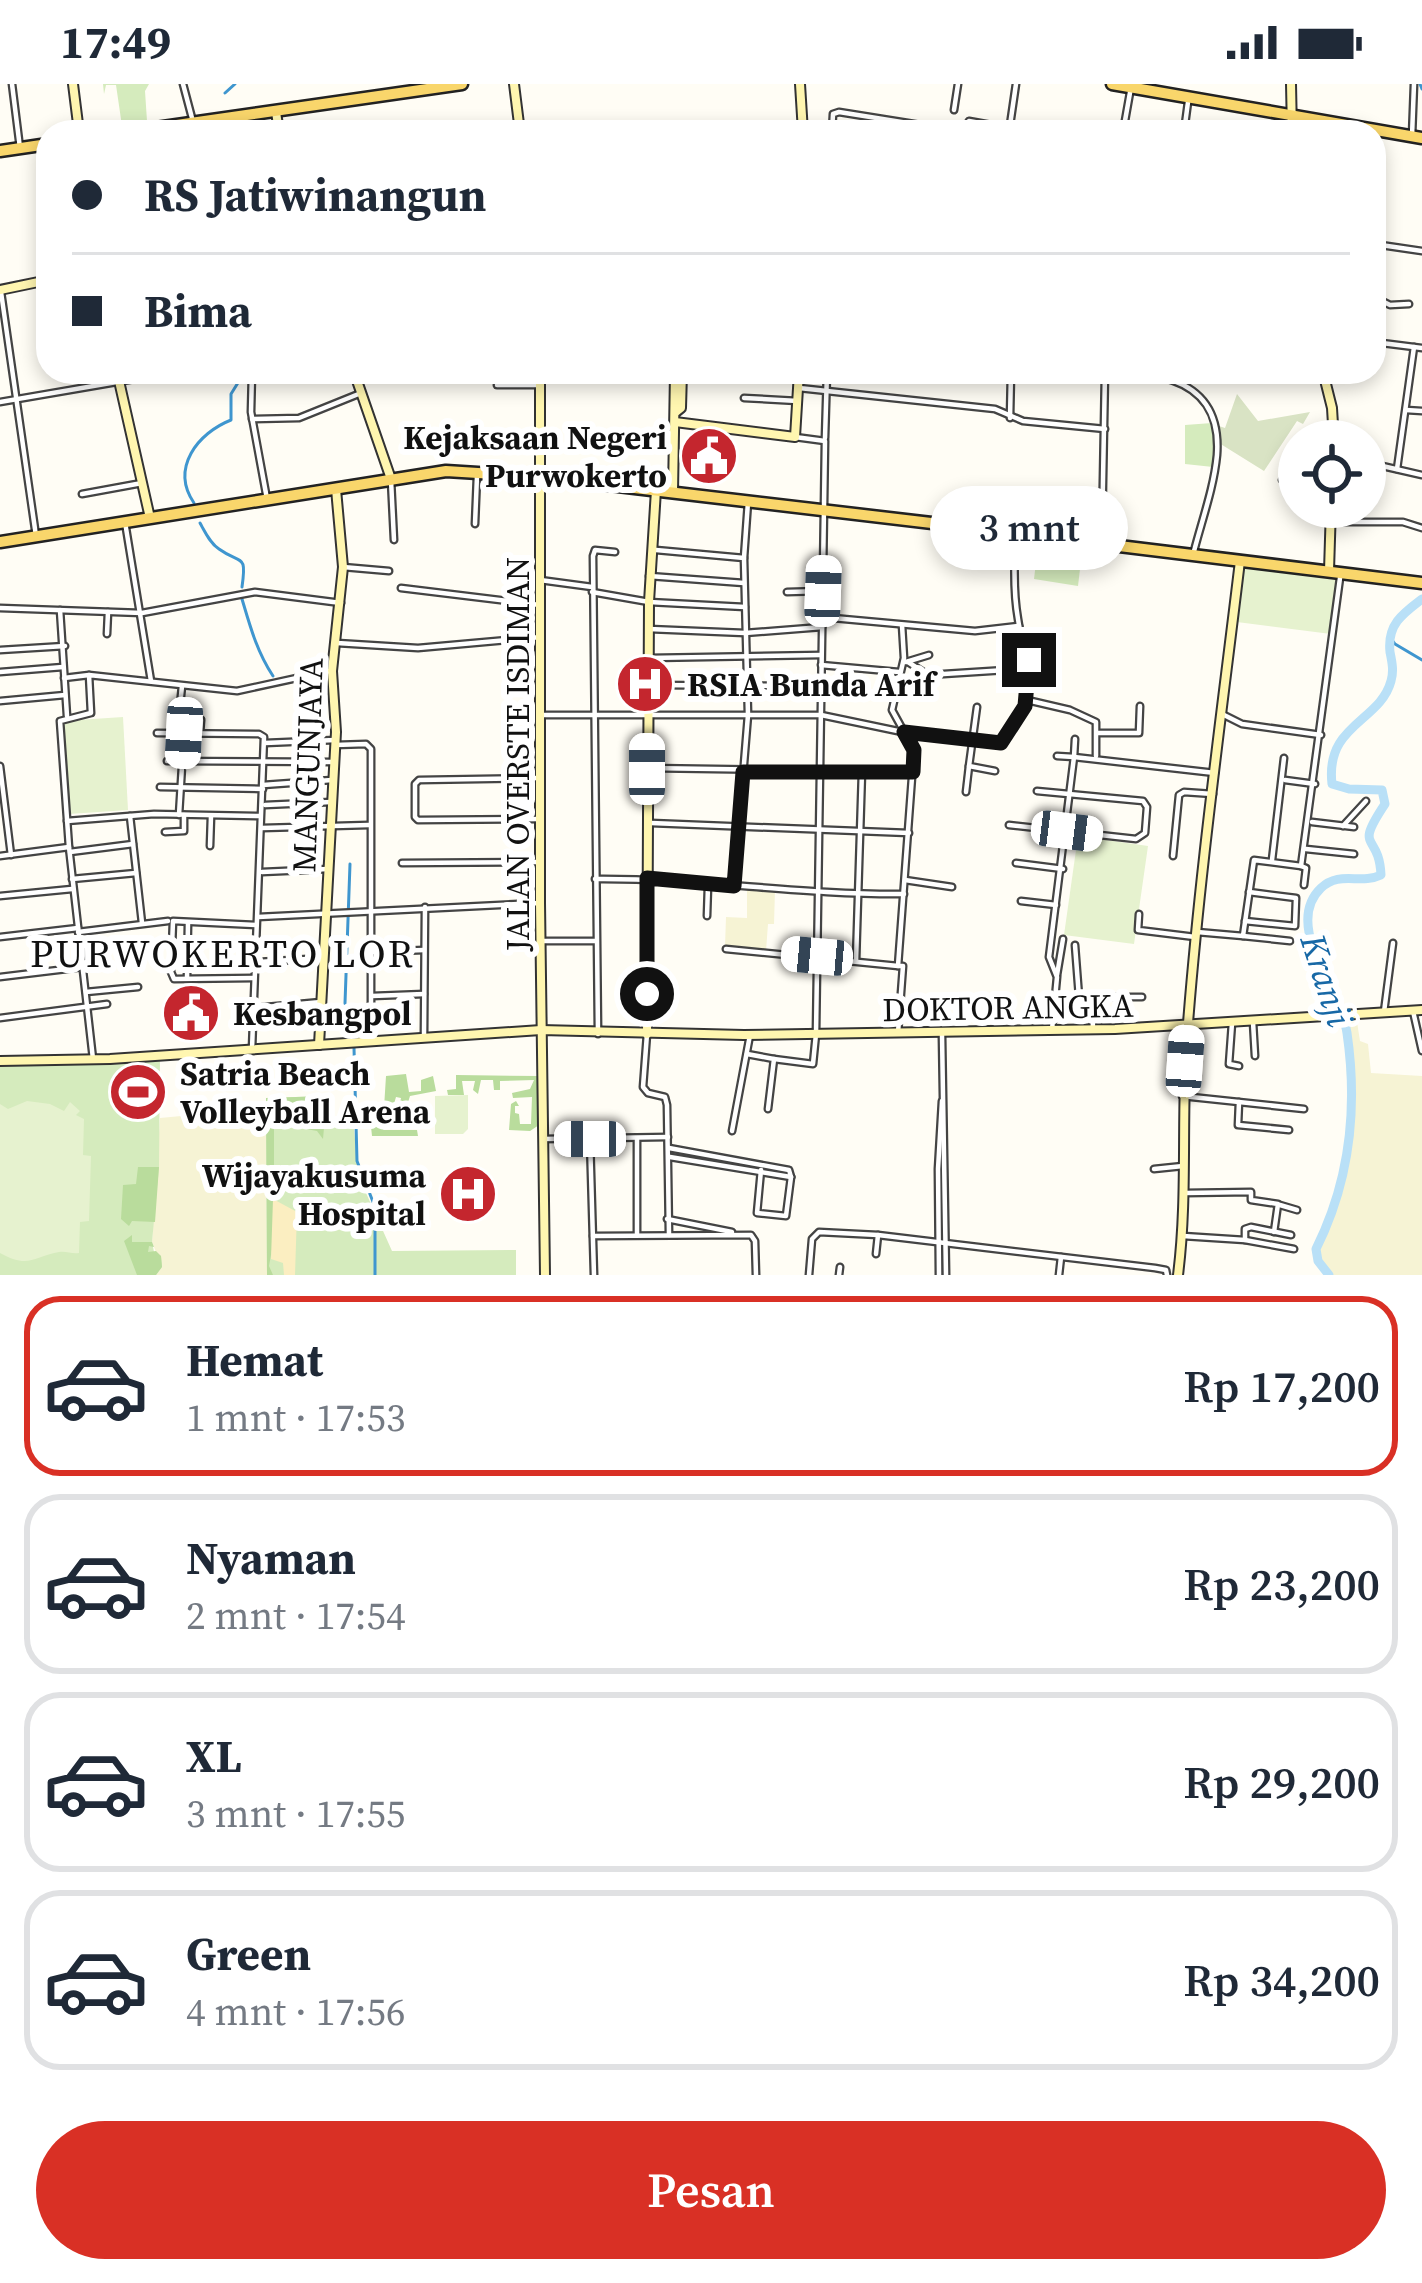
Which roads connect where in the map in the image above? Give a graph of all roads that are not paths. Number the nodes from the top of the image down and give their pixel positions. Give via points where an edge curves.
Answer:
1 (12, 84) edge
2 (73, 84) edge
3 (183, 84) edge
4 (463, 84) edge
5 (514, 84) edge
6 (800, 84) edge
7 (958, 84) edge
8 (1016, 84) edge
9 (1112, 84) edge
10 (1291, 84) edge
11 (1414, 84) edge
12 (1131, 87) junction
13 (1189, 96) junction
14 (955, 110) dead end
15 (276, 112) junction
16 (1292, 114) junction
17 (78, 120) edge
18 (191, 120) edge
19 (220, 120) edge
20 (277, 120) edge
21 (518, 120) edge
22 (802, 120) edge
23 (833, 120) edge
24 (873, 120) edge
25 (1010, 120) edge
26 (1125, 120) edge
27 (1186, 120) edge
28 (1292, 120) edge
29 (1327, 120) edge
30 (1386, 130) edge
31 (1419, 136) edge
32 (36, 146) edge
33 (20, 148) junction
34 (0, 151) edge
35 (1386, 247) edge
36 (1422, 251) edge
37 (36, 282) edge
38 (0, 290) edge
39 (1386, 303) edge
40 (1409, 304) dead end
41 (1414, 347) edge
42 (84, 384) edge
43 (120, 384) edge
44 (252, 384) edge
45 (359, 384) edge
46 (682, 384) edge
47 (799, 384) edge
48 (826, 384) edge
49 (1011, 384) edge
50 (1105, 384) edge
51 (1181, 384) edge
52 (1325, 384) edge
53 (497, 386) dead end
54 (540, 386) joint
55 (799, 388) junction
56 (826, 391) junction
57 (362, 392) junction
58 (15, 398) junction
59 (744, 398) dead end
60 (798, 401) junction
61 (0, 402) edge
62 (1406, 410) junction
63 (1422, 411) edge
64 (676, 417) junction
65 (1010, 418) junction
66 (252, 419) junction
67 (1331, 420) edge
68 (1105, 429) junction
69 (795, 437) junction
70 (825, 441) junction
71 (1386, 467) edge
72 (1396, 469) junction
73 (477, 471) junction
74 (1422, 475) edge
75 (541, 477) junction
76 (391, 479) junction
77 (143, 483) junction
78 (335, 487) junction
79 (656, 490) junction
80 (674, 492) junction
81 (82, 494) dead end
82 (267, 499) junction
83 (748, 501) junction
84 (825, 510) junction
85 (150, 518) junction
86 (125, 522) junction
87 (1386, 522) edge
88 (476, 524) dead end
89 (1331, 528) edge
90 (1422, 528) edge
91 (1016, 533) junction
92 (36, 536) junction
93 (1097, 538) junction
94 (394, 540) dead end
95 (0, 542) edge
96 (1111, 545) junction
97 (650, 550) junction
98 (615, 551) dead end
99 (1193, 555) junction
100 (744, 558) junction
101 (1240, 561) junction
102 (344, 567) junction
103 (389, 571) dead end
104 (1335, 572) junction
105 (649, 576) junction
106 (540, 580) junction
107 (744, 583) junction
108 (1422, 583) edge
109 (401, 588) dead end
110 (592, 589) junction
111 (823, 591) junction
112 (787, 592) dead end
113 (649, 602) junction
114 (341, 603) junction
115 (540, 604) junction
116 (745, 607) junction
117 (0, 608) edge
118 (60, 610) junction
119 (108, 612) junction
120 (142, 613) junction
121 (822, 617) junction
122 (902, 625) junction
123 (1020, 626) junction
124 (822, 627) junction
125 (649, 629) junction
126 (745, 633) junction
127 (107, 634) dead end
128 (541, 637) junction
129 (335, 643) junction
130 (64, 646) junction
131 (0, 650) edge
132 (821, 655) junction
133 (746, 656) junction
134 (929, 656) dead end
135 (649, 658) junction
136 (906, 662) junction
137 (821, 665) junction
138 (1028, 665) junction
139 (63, 667) junction
140 (332, 671) junction
141 (0, 672) edge
142 (901, 672) junction
143 (88, 675) junction
144 (64, 678) junction
145 (151, 681) junction
146 (648, 685) junction
147 (747, 685) junction
148 (182, 686) junction
149 (821, 686) junction
150 (65, 695) junction
151 (1027, 700) junction
152 (0, 701) edge
153 (976, 706) dead end
154 (1140, 706) dead end
155 (595, 714) junction
156 (1222, 714) junction
157 (540, 715) junction
158 (647, 715) junction
159 (748, 715) junction
160 (820, 715) junction
161 (67, 718) junction
162 (904, 732) junction
163 (184, 733) junction
164 (200, 733) junction
165 (1098, 733) junction
166 (158, 734) dead end
167 (1321, 735) junction
168 (1075, 739) dead end
169 (971, 742) junction
170 (265, 743) junction
171 (335, 743) junction
172 (1058, 756) dead end
173 (1074, 757) junction
174 (1096, 758) junction
175 (1284, 758) dead end
176 (166, 761) dead end
177 (183, 761) junction
178 (333, 762) junction
179 (264, 763) junction
180 (0, 766) edge
181 (969, 766) junction
182 (647, 769) junction
183 (820, 771) junction
184 (862, 771) junction
185 (994, 771) dead end
186 (743, 772) junction
187 (913, 772) junction
188 (1215, 773) junction
189 (539, 778) junction
190 (1282, 779) junction
191 (332, 780) junction
192 (1315, 784) junction
193 (160, 787) dead end
194 (181, 787) junction
195 (263, 787) junction
196 (1036, 791) dead end
197 (966, 792) dead end
198 (1072, 794) junction
199 (1213, 794) junction
200 (1366, 801) dead end
201 (331, 802) junction
202 (262, 806) junction
203 (130, 815) junction
204 (182, 815) junction
205 (211, 816) junction
206 (262, 816) junction
207 (540, 819) junction
208 (67, 821) junction
209 (645, 822) junction
210 (1310, 822) junction
211 (330, 825) junction
212 (369, 825) junction
213 (1009, 825) dead end
214 (1343, 826) junction
215 (1354, 827) dead end
216 (262, 828) junction
217 (739, 828) junction
218 (1067, 831) junction
219 (165, 832) dead end
220 (820, 832) junction
221 (861, 833) junction
222 (908, 833) junction
223 (133, 844) junction
224 (210, 846) dead end
225 (1304, 849) junction
226 (69, 850) junction
227 (1354, 854) dead end
228 (11, 855) junction
229 (0, 856) edge
230 (1174, 856) dead end
231 (401, 862) dead end
232 (540, 862) junction
233 (1016, 862) dead end
234 (1272, 862) junction
235 (1301, 866) junction
236 (328, 868) junction
237 (1063, 869) junction
238 (260, 872) junction
239 (136, 873) junction
240 (647, 878) junction
241 (72, 879) junction
242 (595, 879) junction
243 (905, 880) junction
244 (708, 883) junction
245 (1304, 885) dead end
246 (734, 886) junction
247 (952, 887) dead end
248 (74, 889) junction
249 (1249, 892) junction
250 (819, 893) junction
251 (860, 894) junction
252 (904, 894) junction
253 (0, 896) edge
254 (1021, 901) dead end
255 (540, 903) junction
256 (1056, 905) junction
257 (425, 908) junction
258 (372, 910) junction
259 (325, 912) junction
260 (1139, 914) dead end
261 (707, 916) dead end
262 (168, 921) dead end
263 (188, 921) junction
264 (257, 921) junction
265 (1245, 921) junction
266 (142, 923) junction
267 (78, 930) junction
268 (1196, 934) junction
269 (1243, 936) junction
270 (0, 937) edge
271 (1063, 939) dead end
272 (541, 941) junction
273 (596, 941) junction
274 (1290, 941) dead end
275 (1394, 943) dead end
276 (1075, 945) dead end
277 (726, 949) dead end
278 (424, 950) junction
279 (372, 952) junction
280 (817, 956) junction
281 (324, 958) junction
282 (856, 961) junction
283 (256, 962) junction
284 (898, 966) junction
285 (82, 967) junction
286 (1057, 975) junction
287 (0, 977) edge
288 (187, 977) junction
289 (254, 978) junction
290 (137, 987) dead end
291 (86, 992) junction
292 (424, 994) junction
293 (371, 996) junction
294 (1142, 997) dead end
295 (1092, 999) junction
296 (321, 1002) junction
297 (107, 1004) dead end
298 (87, 1006) junction
299 (253, 1008) junction
300 (1417, 1011) edge
301 (1384, 1012) junction
302 (0, 1018) edge
303 (1252, 1022) junction
304 (1232, 1023) junction
305 (1188, 1025) junction
306 (542, 1030) junction
307 (1052, 1030) junction
308 (1093, 1030) junction
309 (942, 1032) junction
310 (898, 1033) junction
311 (598, 1034) junction
312 (647, 1034) junction
313 (750, 1034) junction
314 (816, 1034) junction
315 (424, 1037) junction
316 (371, 1041) junction
317 (320, 1045) junction
318 (252, 1050) junction
319 (1422, 1051) edge
320 (747, 1054) junction
321 (1255, 1056) dead end
322 (93, 1059) junction
323 (773, 1059) junction
324 (0, 1061) edge
325 (1239, 1066) dead end
326 (1182, 1096) junction
327 (1239, 1102) junction
328 (768, 1109) dead end
329 (1304, 1109) dead end
330 (1288, 1130) dead end
331 (732, 1131) dead end
332 (637, 1137) junction
333 (668, 1137) junction
334 (543, 1139) junction
335 (590, 1139) junction
336 (669, 1148) junction
337 (670, 1156) junction
338 (692, 1156) junction
339 (1183, 1166) junction
340 (762, 1169) junction
341 (1154, 1169) dead end
342 (1185, 1193) junction
343 (1280, 1205) junction
344 (1297, 1210) dead end
345 (668, 1219) junction
346 (1274, 1232) junction
347 (734, 1234) junction
348 (637, 1235) junction
349 (669, 1235) junction
350 (878, 1235) junction
351 (1183, 1235) junction
352 (1291, 1235) dead end
353 (592, 1236) junction
354 (1245, 1240) junction
355 (942, 1242) junction
356 (1294, 1250) dead end
357 (876, 1255) dead end
358 (1060, 1257) junction
359 (545, 1275) edge
360 (594, 1275) edge
361 (756, 1275) edge
362 (809, 1275) edge
363 (942, 1275) edge
364 (1059, 1275) edge
365 (1167, 1275) edge
366 (1178, 1275) edge

1 - 33 street
2 - 17 street
3 - 18 street
4 - 15 main road
5 - 21 street
6 - 22 street
7 - 14 street
8 - 25 street
9 - 12 main road
10 - 16 street
11 - 31 street
12 - 13 main road
12 - 26 street
13 - 16 main road
13 - 27 street
15 - 19 main road
15 - 20 street
16 - 28 street
16 - 29 main road
23 - 24 street via 839,112
30 - 31 main road
32 - 33 main road
33 - 34 main road
35 - 36 street
37 - 38 street
38 - 58 street
39 - 40 street
41 - 62 street
42 - 58 street
43 - 77 street
44 - 66 street
45 - 57 street
46 - 64 street
47 - 55 street
48 - 56 street
49 - 65 street
50 - 68 street
51 - 99 street via 1209,412 1217,455
52 - 67 street
53 - 54 street
54 - 75 street, JALAN OVERSTE ISDIMAN
55 - 56 street
55 - 60 street
56 - 65 street via 995,409
56 - 70 street
57 - 66 street via 299,418
57 - 76 street
58 - 61 street
58 - 92 street
59 - 60 street
60 - 69 street
62 - 63 street
62 - 72 street
64 - 69 street
64 - 80 street
65 - 68 street
66 - 82 street
68 - 93 street
69 - 70 street
70 - 84 street
71 - 72 street
72 - 74 street
73 - 75 main road
73 - 76 main road
73 - 88 street
75 - 79 main road
75 - 106 street, JALAN OVERSTE ISDIMAN
76 - 78 main road
76 - 94 street
77 - 81 street
77 - 85 street
78 - 82 main road
78 - 102 street, MANGUNJAYA
79 - 80 main road
79 - 97 street
80 - 83 main road
82 - 85 main road
83 - 84 main road
83 - 100 street
84 - 91 main road
84 - 111 street
85 - 86 main road
86 - 92 main road
86 - 120 street
87 - 90 street
89 - 104 street
91 - 93 main road
91 - 123 street
92 - 95 main road
93 - 96 street
93 - 96 street via 1101,552
96 - 99 main road
97 - 100 street
97 - 105 street
98 - 110 street via 595,550
99 - 101 main road
100 - 107 street
101 - 104 main road
101 - 156 street
102 - 103 street
102 - 114 street, MANGUNJAYA
104 - 108 main road
104 - 167 street
105 - 107 street
105 - 113 street
106 - 110 street
106 - 115 street, JALAN OVERSTE ISDIMAN
107 - 116 street
109 - 115 street
110 - 113 street
110 - 155 street
111 - 112 street
111 - 121 street
113 - 116 street
113 - 125 street
114 - 120 street via 255,592
114 - 129 street, MANGUNJAYA
115 - 128 street, JALAN OVERSTE ISDIMAN
116 - 126 street
117 - 118 street
118 - 119 street
118 - 130 street
119 - 120 street
119 - 127 street
120 - 145 street
121 - 122 street
121 - 124 street
122 - 123 street
122 - 136 street
123 - 138 street
124 - 126 street
124 - 132 street
125 - 126 street
125 - 135 street
126 - 133 street
128 - 129 street via 418,648
128 - 157 street, JALAN OVERSTE ISDIMAN
129 - 140 street, MANGUNJAYA
130 - 131 street
130 - 139 street
132 - 133 street
132 - 137 street
133 - 135 street
133 - 147 street
134 - 136 street
135 - 146 street
136 - 138 street via 928,675
136 - 142 street
137 - 142 street
137 - 149 street
138 - 151 street
139 - 141 street
139 - 144 street
140 - 148 street via 237,691
140 - 171 street, MANGUNJAYA
142 - 162 street via 892,710
143 - 144 street
143 - 145 street
143 - 161 street via 91,712
144 - 150 street
145 - 148 street
146 - 147 street
146 - 158 street
147 - 149 street
147 - 159 street
148 - 164 street via 179,715 200,719
149 - 160 street
150 - 152 street
150 - 161 street
151 - 165 street via 1091,718
151 - 169 street via 1001,743
153 - 169 street
154 - 165 street via 1138,733
155 - 157 street
155 - 158 street
155 - 242 street
156 - 167 street
156 - 188 street
157 - 189 street, JALAN OVERSTE ISDIMAN
158 - 159 street
158 - 182 street
159 - 160 street
159 - 186 street
160 - 162 street
160 - 183 street
161 - 208 street via 60,724
162 - 169 street
162 - 187 street
163 - 164 street
163 - 166 street
163 - 177 street
164 - 170 street via 259,734
165 - 174 street
167 - 192 street
168 - 173 street
169 - 181 street
170 - 171 street
170 - 179 street
171 - 178 street, MANGUNJAYA
171 - 212 street via 370,747
172 - 173 street
173 - 174 street
173 - 198 street
174 - 188 street
175 - 190 street
176 - 177 street
177 - 179 street
177 - 194 street
178 - 179 street
178 - 191 street, MANGUNJAYA
179 - 195 street
180 - 228 street
181 - 185 street
181 - 197 street
182 - 186 street
182 - 209 street
183 - 184 street
183 - 186 street
183 - 220 street
184 - 187 street
184 - 221 street
186 - 217 street
187 - 222 street
188 - 199 street
189 - 207 street, JALAN OVERSTE ISDIMAN
189 - 207 street via 419,780 415,800 418,820
190 - 192 street
190 - 234 street
191 - 195 street
191 - 201 street, MANGUNJAYA
192 - 210 street
193 - 194 street
194 - 195 street
194 - 204 street
195 - 202 street
196 - 198 street
198 - 218 street
198 - 218 street via 1146,802 1145,833 1136,839
199 - 230 street via 1179,795
199 - 268 street
200 - 214 street
201 - 202 street
201 - 211 street, MANGUNJAYA
202 - 206 street
203 - 204 street
203 - 208 street
203 - 223 street
204 - 205 street
204 - 219 street via 184,831
205 - 206 street
205 - 224 street
206 - 216 street
207 - 232 street, JALAN OVERSTE ISDIMAN
208 - 226 street
209 - 217 street
209 - 240 street
210 - 214 street
210 - 225 street
211 - 212 street
211 - 216 street
211 - 236 street, MANGUNJAYA
212 - 258 street
213 - 218 street
214 - 215 street
216 - 238 street
217 - 220 street
217 - 246 street
218 - 237 street
220 - 221 street
220 - 250 street
221 - 222 street
221 - 251 street
222 - 243 street
223 - 226 street
223 - 239 street
225 - 227 street
225 - 235 street
226 - 228 street
226 - 241 street
228 - 229 street
231 - 232 street
232 - 255 street, JALAN OVERSTE ISDIMAN
233 - 237 street
234 - 235 street
234 - 249 street via 1252,861
235 - 245 street
236 - 238 street
236 - 259 street, MANGUNJAYA
237 - 256 street
238 - 264 street
239 - 241 street
239 - 266 street
240 - 242 street
240 - 244 street
240 - 312 street
241 - 248 street
242 - 273 street
243 - 247 street
243 - 252 street
244 - 246 street
244 - 261 street
246 - 250 street
248 - 253 street
248 - 267 street
249 - 265 street
249 - 265 street via 1296,898 1295,926
250 - 251 street
250 - 280 street
251 - 252 street
251 - 282 street
252 - 284 street
254 - 256 street
255 - 257 street
255 - 272 street, JALAN OVERSTE ISDIMAN
256 - 286 street via 1049,963
257 - 258 street
257 - 278 street
258 - 259 street
258 - 279 street
259 - 264 street
259 - 281 street, MANGUNJAYA
260 - 268 street via 1138,930
262 - 266 street
263 - 264 street
263 - 288 street
263 - 288 street via 173,921 171,972
264 - 283 street
265 - 269 street
266 - 267 street
267 - 270 street
267 - 285 street
268 - 269 street
268 - 305 street
269 - 274 street
271 - 286 street
272 - 273 street
272 - 306 street, JALAN OVERSTE ISDIMAN
273 - 311 street
275 - 301 street
276 - 295 street via 1078,993
277 - 280 street
278 - 279 street
278 - 292 street
279 - 293 street
280 - 282 street
280 - 314 street
281 - 283 street
281 - 296 street, MANGUNJAYA
282 - 284 street
283 - 289 street
284 - 310 street
285 - 287 street
285 - 291 street
286 - 307 street
288 - 289 street
289 - 299 street
290 - 291 street
291 - 298 street
292 - 293 street
292 - 315 street
293 - 316 street
294 - 295 street
295 - 308 street
296 - 299 street
296 - 317 street, MANGUNJAYA
297 - 298 street
298 - 302 street
298 - 322 street
299 - 318 street
300 - 301 street, DOKTOR ANGKA
300 - 319 street
301 - 303 street, DOKTOR ANGKA
303 - 304 street, DOKTOR ANGKA
303 - 321 street
304 - 305 street, DOKTOR ANGKA
304 - 325 street via 1229,1064
305 - 308 street, DOKTOR ANGKA
305 - 326 street
306 - 311 street, DOKTOR ANGKA
306 - 315 street, DOKTOR ANGKA
306 - 334 street, JALAN OVERSTE ISDIMAN
307 - 308 street, DOKTOR ANGKA
307 - 309 street, DOKTOR ANGKA
309 - 310 street, DOKTOR ANGKA
309 - 355 street
310 - 314 street, DOKTOR ANGKA
311 - 312 street, DOKTOR ANGKA
312 - 313 street, DOKTOR ANGKA
312 - 333 street via 643,1087 666,1100
313 - 314 street, DOKTOR ANGKA
313 - 320 street
314 - 323 street via 813,1064
315 - 316 street, DOKTOR ANGKA
316 - 317 street, DOKTOR ANGKA
317 - 318 street, DOKTOR ANGKA
318 - 322 street, DOKTOR ANGKA
320 - 323 street
320 - 331 street
322 - 324 street, DOKTOR ANGKA
323 - 328 street
326 - 327 street
326 - 339 street
327 - 329 street
327 - 330 street via 1238,1125
332 - 333 street
332 - 335 street
332 - 348 street
333 - 336 street
334 - 335 street
334 - 359 street, JALAN OVERSTE ISDIMAN
335 - 353 street
336 - 337 street
336 - 338 street
337 - 338 street
337 - 345 street
338 - 340 street
339 - 341 street
339 - 342 street
340 - 340 street via 756,1211 788,1213 788,1170
342 - 343 street via 1251,1192 1250,1200
342 - 351 street
343 - 344 street
343 - 346 street
345 - 347 street
345 - 349 street
346 - 352 street
346 - 354 street via 1247,1228
347 - 349 street
347 - 361 street via 755,1238
348 - 349 street
348 - 353 street
350 - 355 street
350 - 357 street
350 - 362 street via 814,1233
351 - 354 street
351 - 366 street
353 - 360 street
354 - 356 street
355 - 358 street
355 - 363 street
358 - 364 street
358 - 365 street

